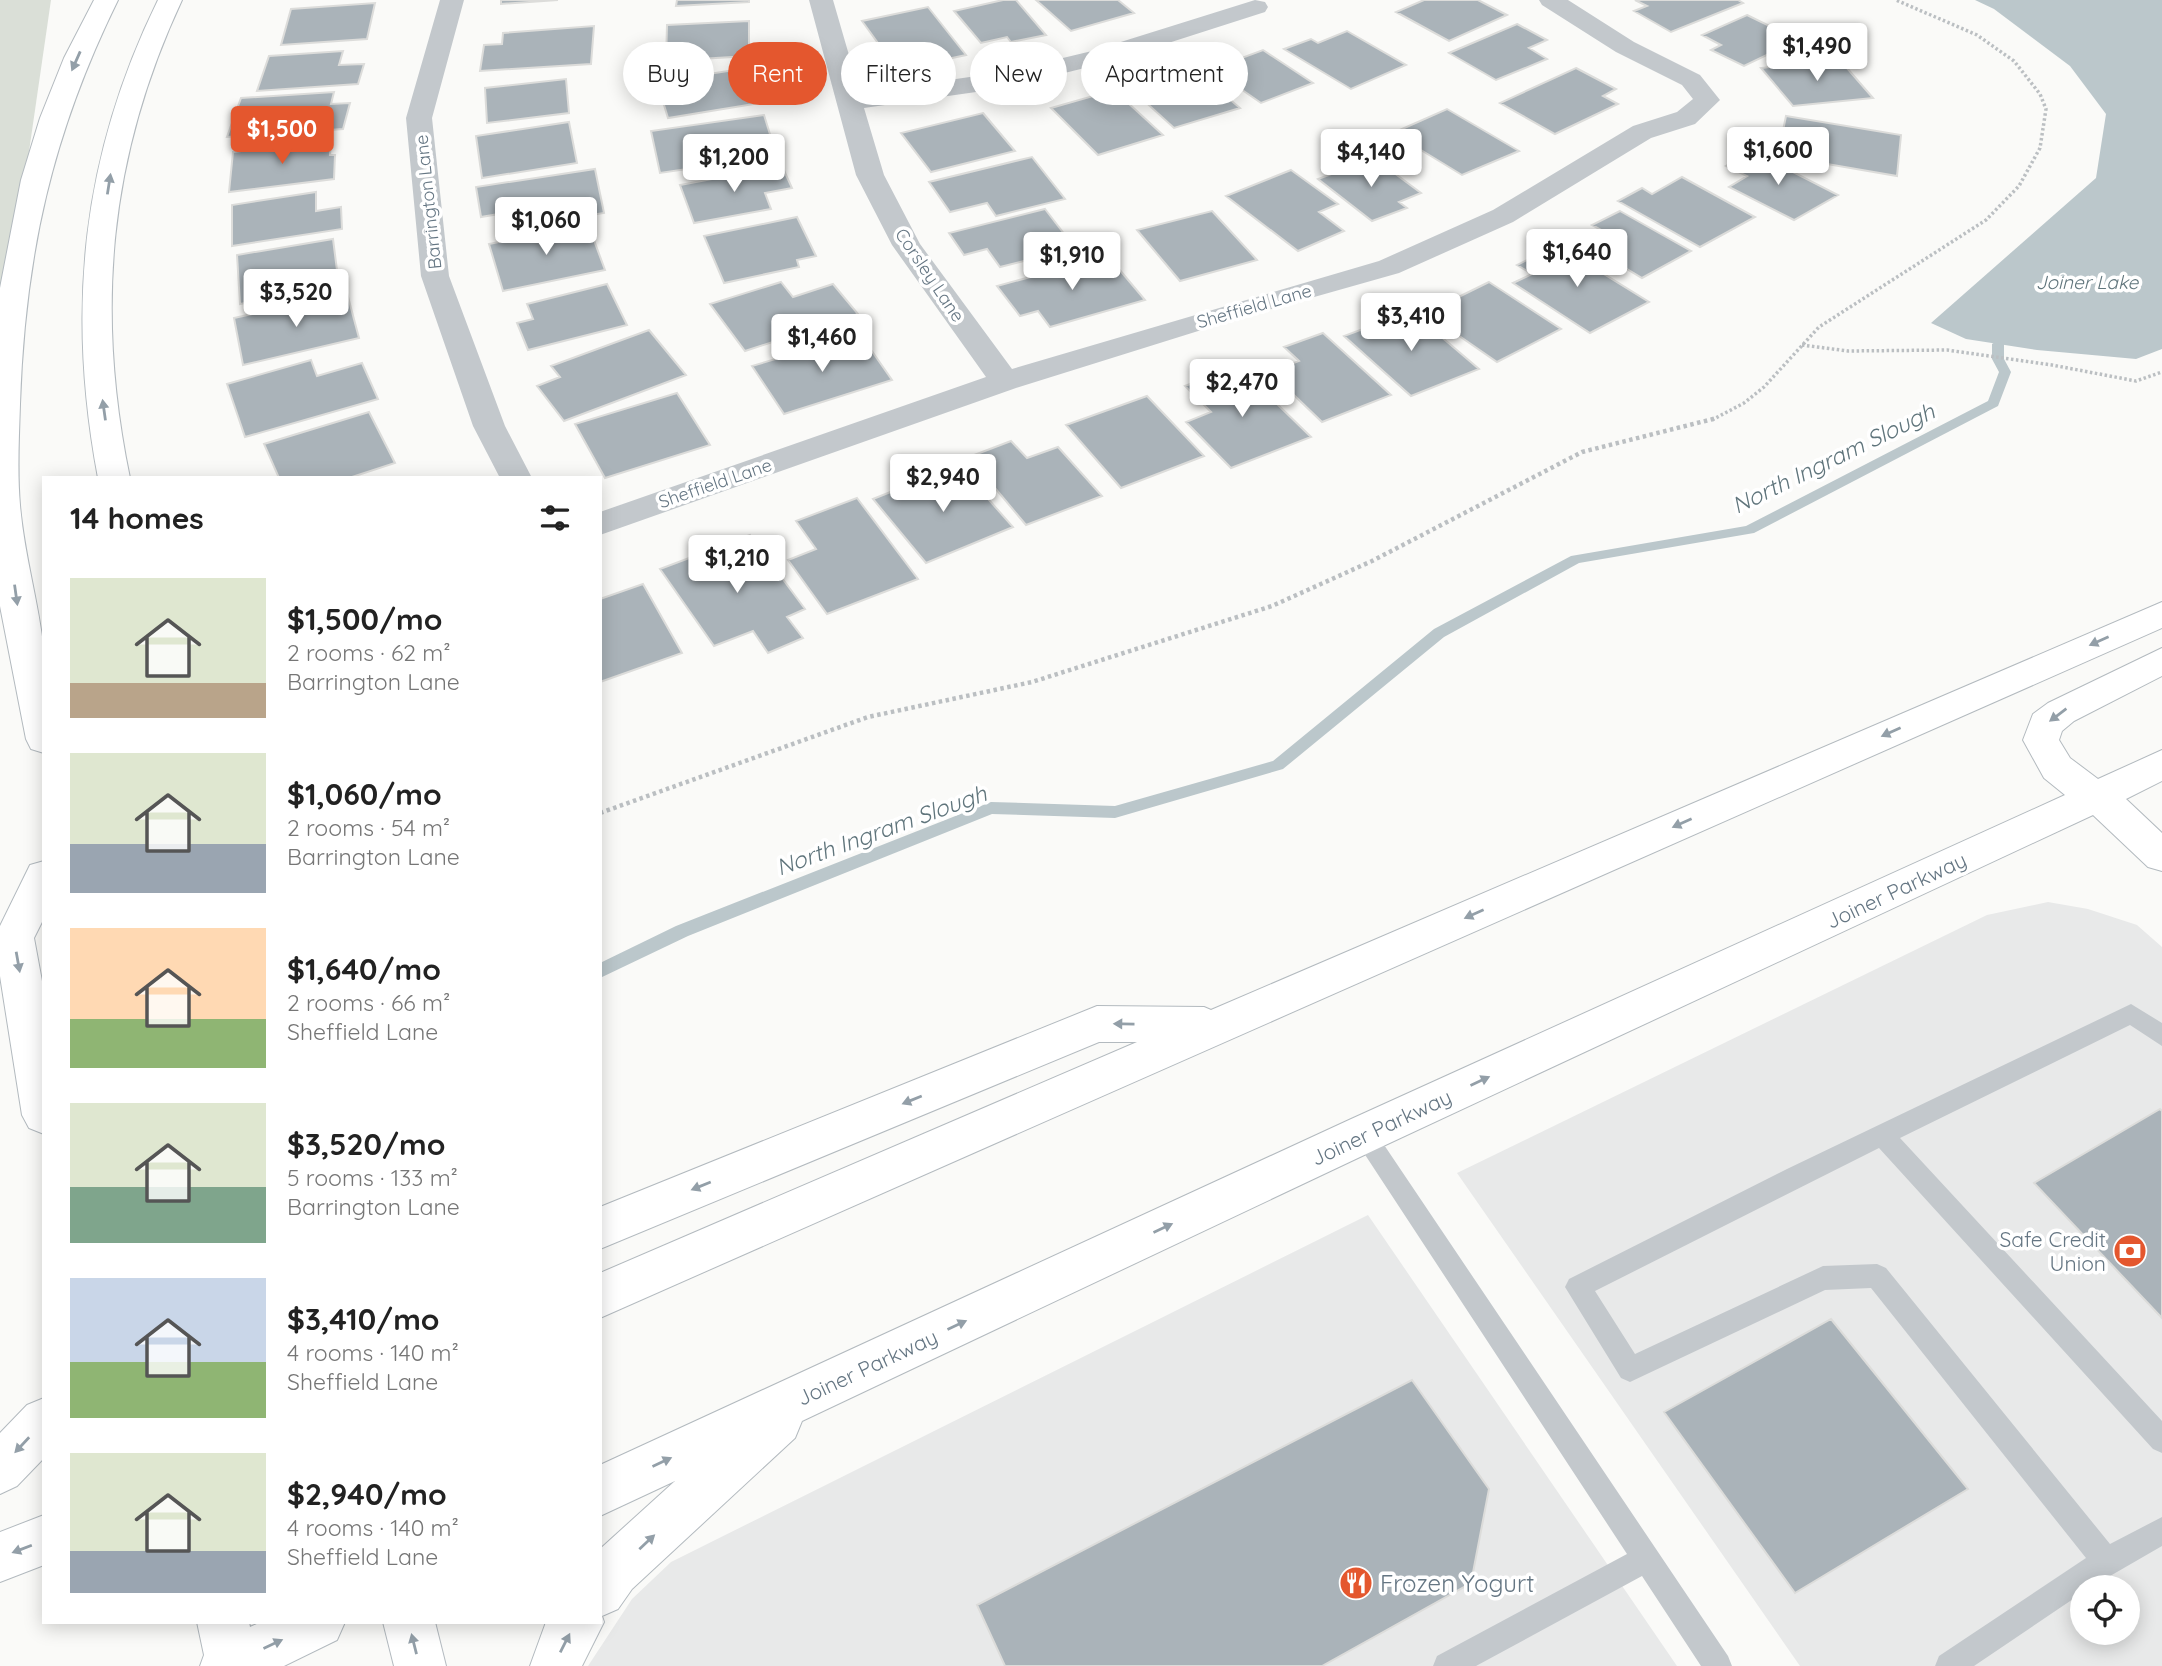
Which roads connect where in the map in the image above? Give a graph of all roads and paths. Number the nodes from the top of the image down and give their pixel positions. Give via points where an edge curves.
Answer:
1 (106, 0) edge
2 (170, 0) edge
3 (452, 0) edge
4 (821, 0) edge
5 (1551, 0) edge
6 (1896, 0) edge
7 (1256, 7) dead end
8 (841, 73) edge
9 (956, 87) edge
10 (850, 105) edge
11 (1801, 345) junction
12 (2162, 372) edge
13 (1005, 381) junction
14 (114, 476) edge
15 (515, 476) edge
16 (602, 523) edge
17 (2162, 614) edge
18 (2162, 661) edge
19 (42, 729) edge
20 (2162, 764) edge
21 (2097, 797) junction
22 (602, 812) edge
23 (2162, 856) edge
24 (42, 880) edge
25 (1217, 1026) junction
26 (2162, 1036) edge
27 (42, 1103) edge
28 (1364, 1134) junction
29 (1882, 1135) junction
30 (602, 1227) edge
31 (602, 1295) edge
32 (806, 1395) junction
33 (42, 1424) edge
34 (2162, 1440) edge
35 (0, 1469) edge
36 (602, 1490) edge
37 (2162, 1531) edge
38 (42, 1541) edge
39 (0, 1557) edge
40 (1646, 1559) junction
41 (2106, 1561) junction
42 (602, 1588) edge
43 (313, 1624) edge
44 (410, 1624) edge
45 (577, 1624) edge
46 (229, 1654) edge
47 (420, 1666) edge
48 (556, 1666) edge
49 (1447, 1666) edge
50 (1718, 1666) edge
51 (1949, 1666) edge

1 -> 19 main road via 61,94 28,190 1,368 3,503
14 -> 2 main road via 98,347 101,243 117,137
3 - 15 street, Barrington Lane via 419,118 435,276 489,426
4 - 8 street, Corsley Lane
5 - 13 street, Sheffield Lane via 1625,47 1692,80 1707,100 1686,118 1642,132 1503,216 1389,267
6 - 11 path via 1977,35 2014,61 2040,94 2046,110 2040,148 2019,186 1986,220 1819,327
7 - 9 street via 1100,57
10 - 13 street, Corsley Lane via 870,175 906,246
11 - 12 path via 1848,351 1947,350 2136,381
11 - 22 path via 1764,387 1717,418 1581,452 1372,561 1272,606 1032,682 868,717
13 - 16 street, Sheffield Lane
17 -> 25 main road
18 -> 21 main road via 2085,698 2046,724 2041,740 2050,763
20 - 21 main road, Joiner Parkway
21 - 23 main road
28 -> 21 main road, Joiner Parkway
24 -> 27 main road via 14,938
25 -> 30 main road via 1097,1024
25 - 31 main road
26 - 29 lane via 2131,1014
32 -> 28 main road, Joiner Parkway
28 - 40 lane
29 - 34 lane
29 - 41 lane via 1578,1287 1630,1369 1823,1278 1877,1276
36 -> 32 main road, Joiner Parkway
42 -> 32 main road via 614,1571
33 -> 35 main road
37 - 41 lane
38 -> 39 main road
40 - 49 lane
40 - 50 lane
41 - 51 lane
46 -> 43 main road
47 -> 44 main road
48 -> 45 main road

